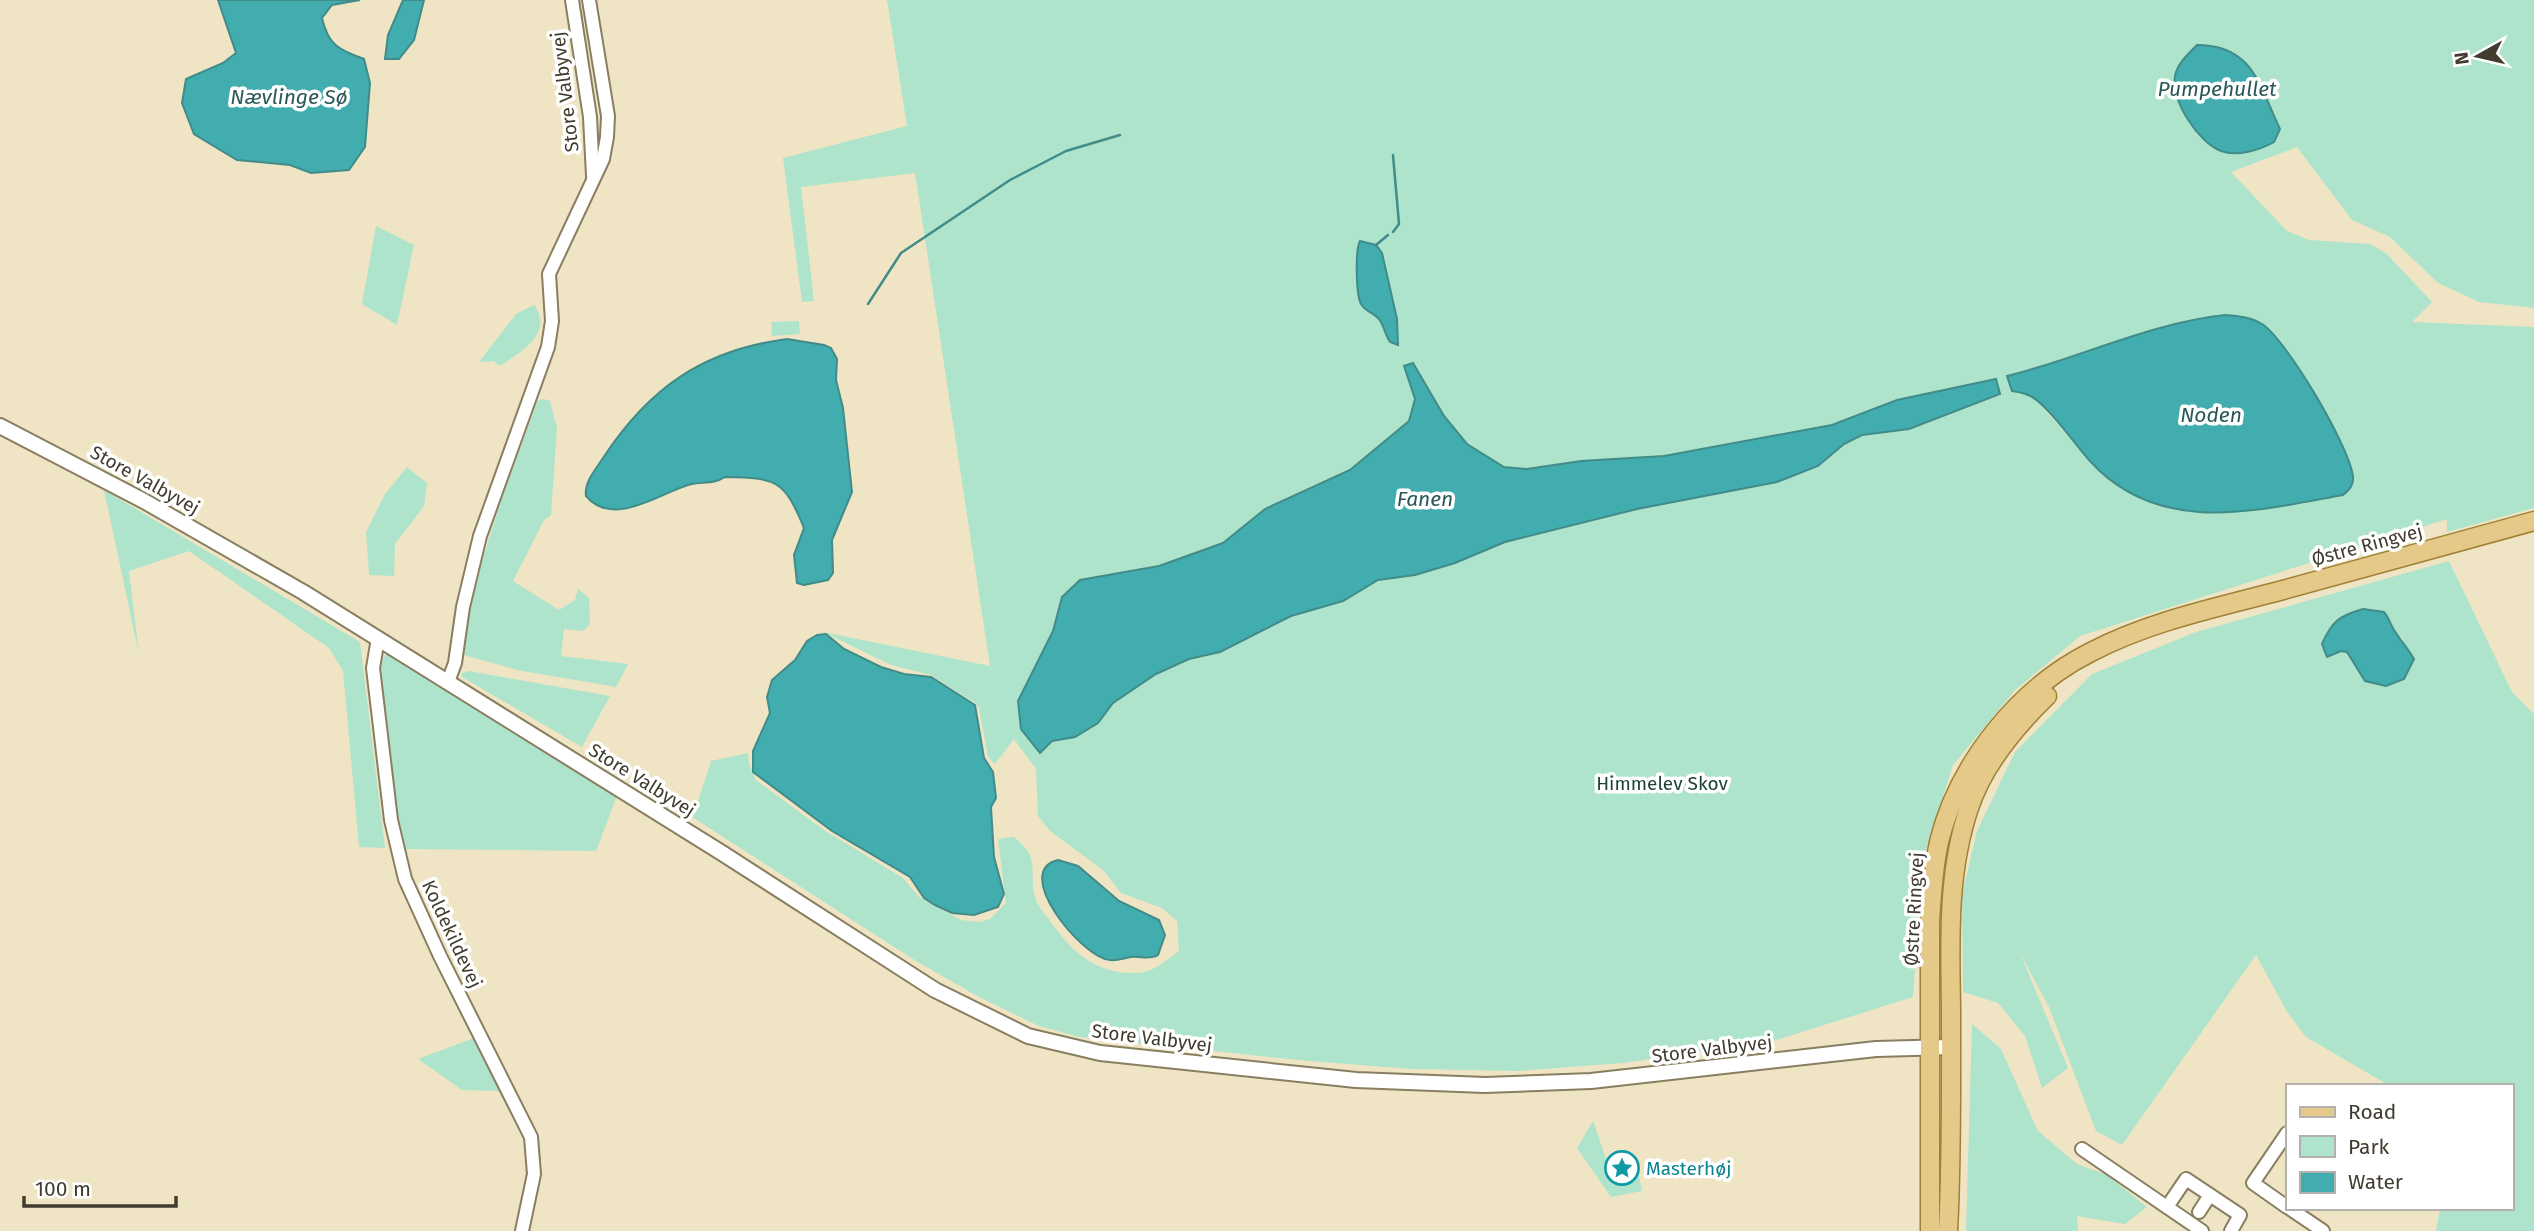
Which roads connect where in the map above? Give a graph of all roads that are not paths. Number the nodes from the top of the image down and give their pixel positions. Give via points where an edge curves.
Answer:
1 (572, 0) edge
2 (589, 0) edge
3 (594, 180) junction
4 (0, 426) edge
5 (2534, 521) edge
6 (2132, 635) junction
7 (378, 638) junction
8 (448, 682) junction
9 (1932, 1047) junction
10 (1951, 1047) junction
11 (2286, 1134) edge
12 (2082, 1149) dead end
13 (2210, 1195) junction
14 (2166, 1207) junction
15 (2286, 1207) edge
16 (2291, 1210) edge
17 (2199, 1212) dead end
18 (522, 1231) edge
19 (1930, 1231) edge
20 (1948, 1231) edge
21 (2202, 1231) edge
22 (2231, 1231) edge
23 (2323, 1231) edge

1 - 3 street, Store Valbyvej via 590,117
2 - 3 street, Store Valbyvej via 608,116 603,159
3 - 8 street, Store Valbyvej via 549,274 552,321 548,347 480,536
4 - 7 street, Store Valbyvej via 144,501
5 - 6 main road, Østre Ringvej
6 - 9 main road, Østre Ringvej via 2089,652 2020,704 1985,745 1952,804 1933,878
6 - 10 main road, Østre Ringvej via 2054,688 2023,719 1988,768 1969,807 1956,853 1950,910
7 - 8 street, Store Valbyvej
7 - 18 street, Koldekildevej via 373,668 391,820 405,879 531,1137 534,1174
8 - 9 street, Store Valbyvej via 935,990 988,1019 1059,1046 1356,1080 1485,1085 1591,1081 1876,1049
9 - 10 street, Store Valbyvej
9 - 19 main road, Østre Ringvej
10 - 20 main road, Østre Ringvej
11 - 15 street via 2253,1183
12 - 14 street
13 - 14 street via 2186,1180
13 - 17 street
13 - 22 street via 2240,1214
14 - 21 street
16 - 23 street

